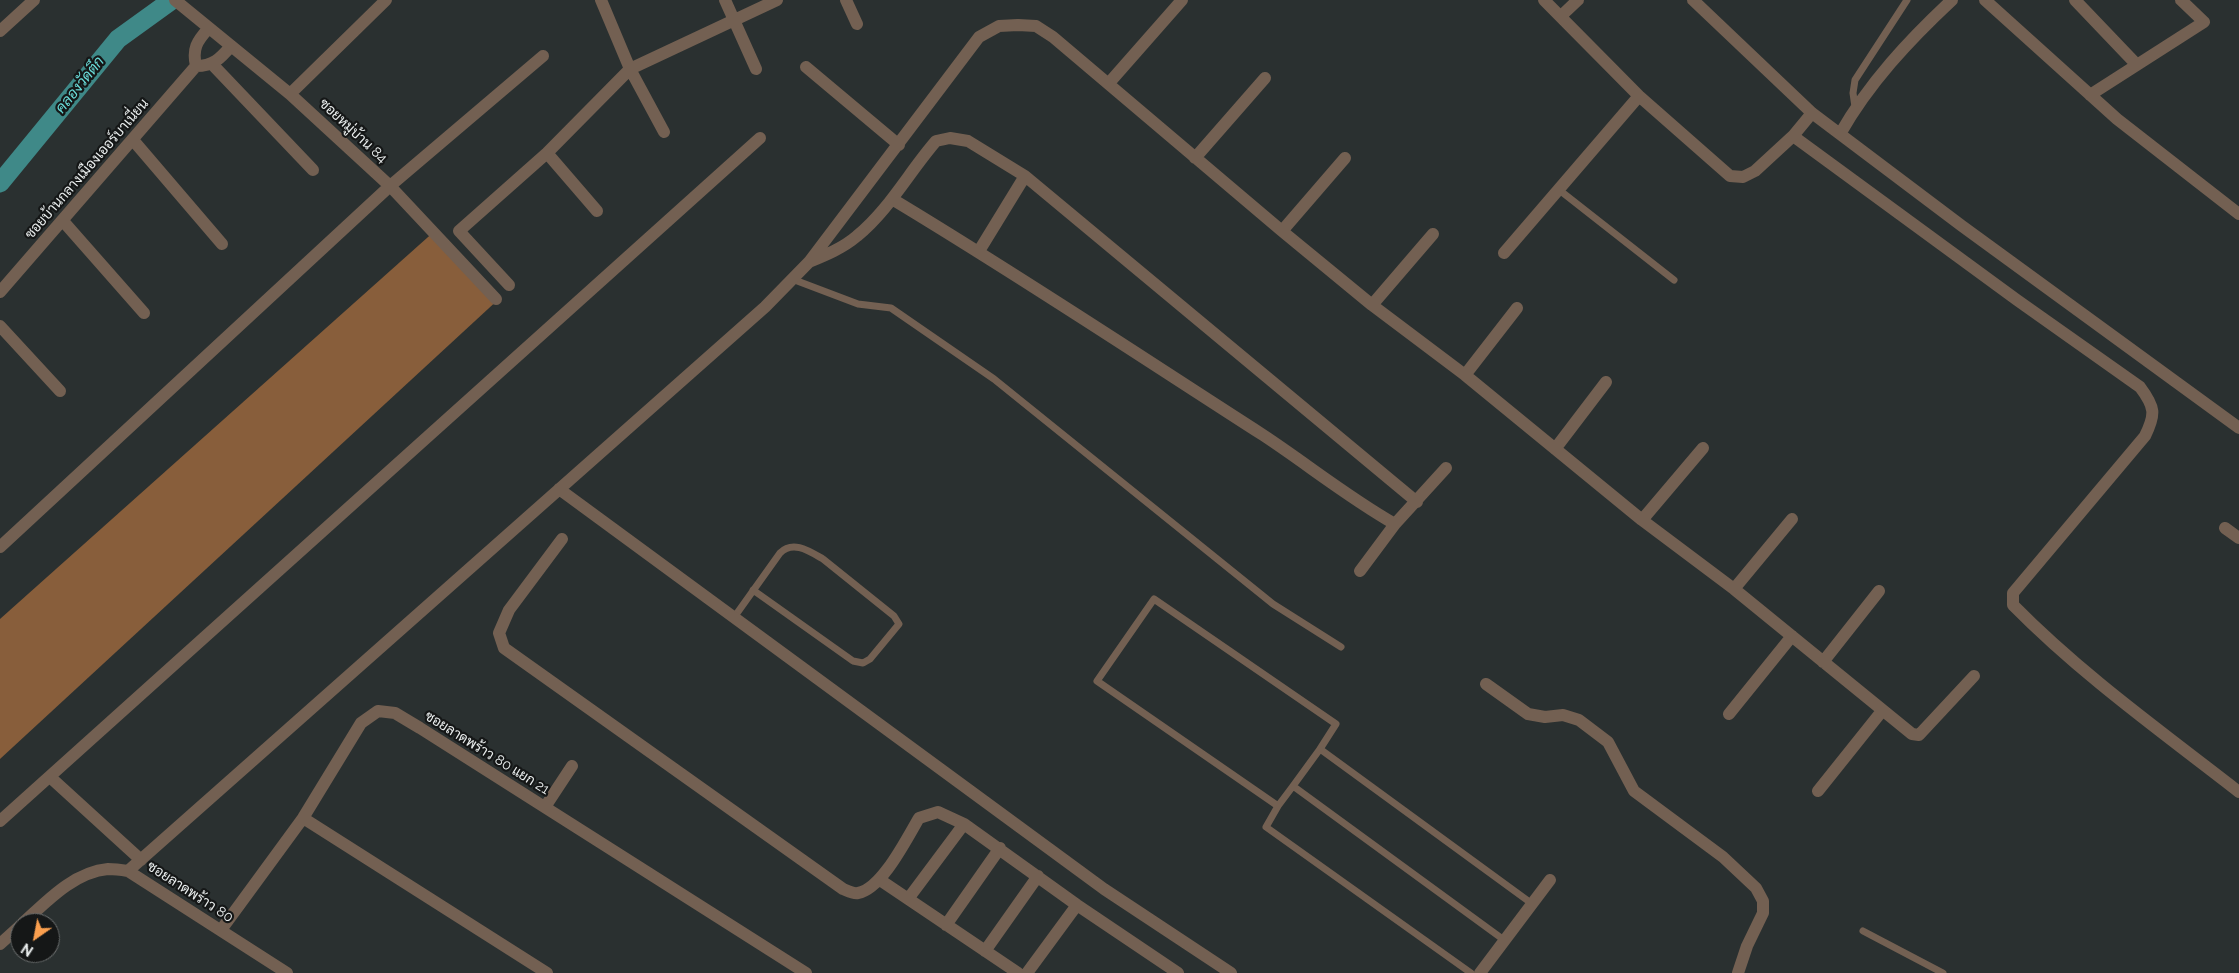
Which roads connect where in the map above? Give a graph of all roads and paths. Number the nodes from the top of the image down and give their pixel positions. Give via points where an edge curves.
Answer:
1 (34, 0) edge
2 (175, 0) edge
3 (386, 0) edge
4 (601, 0) edge
5 (725, 0) edge
6 (777, 0) edge
7 (846, 0) edge
8 (1182, 0) edge
9 (1544, 0) edge
10 (1578, 0) edge
11 (1694, 0) edge
12 (1907, 0) edge
13 (1952, 0) edge
14 (1985, 0) edge
15 (2075, 0) edge
16 (2181, 0) edge
17 (1561, 16) junction
18 (734, 20) junction
19 (857, 24) dead end
20 (208, 29) junction
21 (0, 31) edge
22 (231, 46) junction
23 (543, 56) dead end
24 (212, 64) junction
25 (2137, 65) junction
26 (196, 66) junction
27 (806, 67) dead end
28 (630, 69) junction
29 (756, 69) dead end
30 (1265, 78) dead end
31 (1109, 83) junction
32 (290, 94) junction
33 (2090, 95) junction
34 (1639, 96) junction
35 (1855, 107) junction
36 (1812, 113) junction
37 (664, 132) dead end
38 (1840, 134) junction
39 (1793, 136) junction
40 (760, 138) dead end
41 (133, 140) junction
42 (899, 145) junction
43 (547, 153) junction
44 (1196, 158) junction
45 (1345, 158) dead end
46 (314, 170) dead end
47 (1025, 176) junction
48 (390, 186) junction
49 (1558, 189) junction
50 (892, 198) junction
51 (597, 211) dead end
52 (2239, 214) edge
53 (63, 221) junction
54 (1282, 231) junction
55 (1433, 234) dead end
56 (222, 244) dead end
57 (979, 251) junction
58 (1504, 252) dead end
59 (809, 262) junction
60 (792, 279) junction
61 (1674, 280) dead end
62 (509, 284) dead end
63 (0, 292) edge
64 (496, 299) dead end
65 (1372, 305) junction
66 (1517, 308) dead end
67 (144, 313) dead end
68 (0, 326) edge
69 (1465, 374) junction
70 (1606, 382) dead end
71 (60, 391) dead end
72 (2239, 428) edge
73 (1703, 448) dead end
74 (1556, 449) junction
75 (1446, 468) dead end
76 (558, 489) junction
77 (1417, 502) junction
78 (1792, 519) dead end
79 (1642, 520) junction
80 (1395, 524) junction
81 (2225, 528) dead end
82 (2239, 538) edge
83 (562, 539) dead end
84 (0, 547) edge
85 (1360, 571) dead end
86 (1734, 589) junction
87 (753, 590) junction
88 (1879, 591) dead end
89 (735, 616) junction
90 (1792, 636) junction
91 (1342, 647) dead end
92 (1823, 662) junction
93 (1974, 676) dead end
94 (1486, 684) dead end
95 (1882, 711) junction
96 (1730, 714) dead end
97 (1320, 749) junction
98 (572, 766) dead end
99 (50, 777) junction
100 (1293, 786) junction
101 (1818, 791) dead end
102 (2239, 792) edge
103 (1278, 806) junction
104 (545, 807) junction
105 (303, 818) junction
106 (0, 821) edge
107 (964, 824) junction
108 (1000, 848) junction
109 (141, 860) junction
110 (128, 871) junction
111 (1038, 876) junction
112 (880, 880) junction
113 (1550, 880) dead end
114 (908, 899) junction
115 (1531, 903) junction
116 (1077, 905) junction
117 (34, 913) edge
118 (946, 925) junction
119 (221, 930) junction
120 (1863, 931) dead end
121 (10, 935) edge
122 (1504, 940) junction
123 (0, 944) edge
124 (985, 951) junction
125 (287, 973) edge
126 (547, 973) edge
127 (806, 973) edge
128 (1018, 973) edge
129 (1027, 973) edge
130 (1178, 973) edge
131 (1231, 973) edge
132 (1471, 973) edge
133 (1480, 973) edge
134 (1738, 973) edge
135 (1943, 973) edge

1 - 21 street
2 - 20 street, ซอยหมู่บ้าน 84
3 - 32 street
4 - 28 street
5 - 18 street
6 - 18 street
7 - 19 street
8 - 31 street
9 - 17 street
10 - 17 street
11 - 36 street
12 - 35 lane via 1855,80
13 - 35 street via 1877,78
14 - 33 street
15 - 25 street
16 - 25 street via 2204,22
17 - 34 street
18 - 28 street
18 - 29 street
20 - 22 street, ซอยหมู่บ้าน 84
20 - 26 street via 194,48
22 - 24 street
22 - 32 street, ซอยหมู่บ้าน 84
23 - 48 street
24 - 26 street
24 - 46 street
25 - 33 street
26 - 41 street, ซอยบ้านกลางเมืองเออร์บาเนี่ยน
27 - 42 street
28 - 37 street
28 - 43 street
30 - 44 street
31 - 42 street via 1036,26 999,26 980,37
31 - 44 street
32 - 48 street, ซอยหมู่บ้าน 84
33 - 52 street
34 - 39 street via 1730,176 1743,177 1755,171
34 - 49 street
35 - 38 street
36 - 38 street
36 - 39 street
38 - 72 street
39 - 102 street via 2140,387 2153,411 2152,423 2145,436 2013,593 2013,605 2070,661
40 - 99 street
41 - 53 street, ซอยบ้านกลางเมืองเออร์บาเนี่ยน
41 - 56 street
42 - 59 street
43 - 51 street
43 - 62 street via 458,231
44 - 54 street
45 - 54 street
47 - 50 street via 968,141 950,138 936,141
47 - 57 street
47 - 77 street
48 - 64 street, ซอยหมู่บ้าน 84
48 - 84 street
49 - 58 street
49 - 61 lane
50 - 57 street
50 - 59 street via 857,236 835,251
53 - 63 street, ซอยบ้านกลางเมืองเออร์บาเนี่ยน
53 - 67 street
54 - 65 street
55 - 65 street
57 - 80 street
59 - 60 street
60 - 76 street via 765,307
60 - 91 lane via 858,304 891,308 994,379 1273,604
65 - 69 street
66 - 69 street
68 - 71 street
69 - 74 street
70 - 74 street
73 - 79 street
74 - 79 street
75 - 77 street
76 - 89 street
76 - 109 street
77 - 80 street
78 - 86 street
79 - 86 street
80 - 85 street
81 - 82 street
83 - 112 street via 509,610 499,633 504,648 843,889 856,894
86 - 90 street
87 - 87 lane via 785,547 798,547 829,564 894,616 899,624 870,659 862,663 853,660
87 - 89 lane
88 - 92 street
89 - 131 street via 1104,889
90 - 92 street
90 - 96 street
92 - 95 street
93 - 95 street via 1919,735 1912,734
94 - 134 street via 1528,714 1562,715 1578,720 1608,742 1634,791 1723,857 1756,888 1762,895 1764,908
95 - 101 street
97 - 100 lane
97 - 103 lane via 1336,724 1154,599 1097,681
97 - 115 lane
98 - 104 street
99 - 106 street
99 - 109 street
100 - 103 lane
100 - 122 lane
103 - 132 lane via 1266,827
104 - 105 street, ซอยลาดพร้าว 80 แยก 21 via 395,713 378,711 361,723
104 - 127 street, ซอยลาดพร้าว 80 แยก 21
105 - 119 street, ซอยลาดพร้าว 80 แยก 21
105 - 126 street
107 - 108 street
107 - 112 street via 938,812 919,818
107 - 114 street
108 - 111 street
108 - 118 street
109 - 110 street
110 - 117 street, ซอยลาดพร้าว 80 via 108,869 84,876 63,887
110 - 119 street, ซอยลาดพร้าว 80
111 - 116 street
111 - 124 street
112 - 114 street
113 - 115 street
114 - 118 street
115 - 122 street
116 - 129 street
116 - 130 street
118 - 124 street
119 - 125 street, ซอยลาดพร้าว 80
120 - 135 lane
121 - 123 street
122 - 133 street
124 - 128 street

